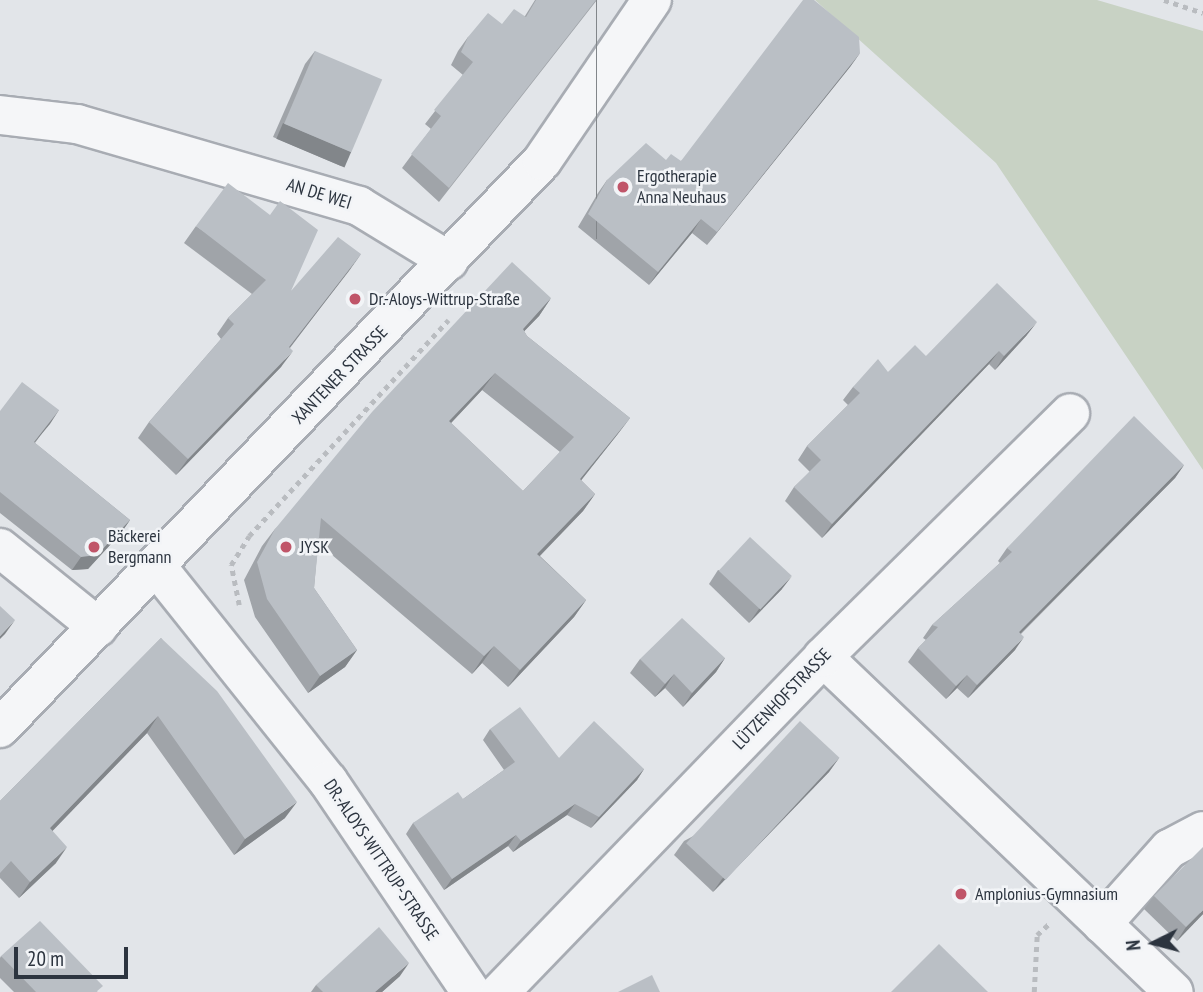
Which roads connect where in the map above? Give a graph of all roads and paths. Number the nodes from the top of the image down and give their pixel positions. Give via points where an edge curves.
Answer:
1 (1164, 0) edge
2 (641, 4) edge
3 (1203, 13) edge
4 (0, 115) edge
5 (449, 261) junction
6 (1070, 413) dead end
7 (0, 548) edge
8 (157, 566) junction
9 (98, 627) junction
10 (823, 657) junction
11 (0, 727) edge
12 (1203, 831) edge
13 (1089, 911) junction
14 (471, 992) edge
15 (500, 992) edge
16 (1034, 992) edge
17 (1174, 992) edge

1 - 3 path
2 - 5 street, XANTENER STRASSE via 542,162
4 - 5 street, AN DE WEI via 77,124 359,206
5 - 8 street, XANTENER STRASSE
6 - 10 street, LÜTZENHOFSTRASSE
7 - 9 street
8 - 9 street, XANTENER STRASSE
8 - 14 street, DR.-ALOYS-WITTRUP-STRASSE via 328,782
9 - 11 street, XANTENER STRASSE
10 - 13 street
10 - 15 street, LÜTZENHOFSTRASSE
12 - 13 street via 1169,849
13 - 16 path via 1037,935
13 - 17 street

